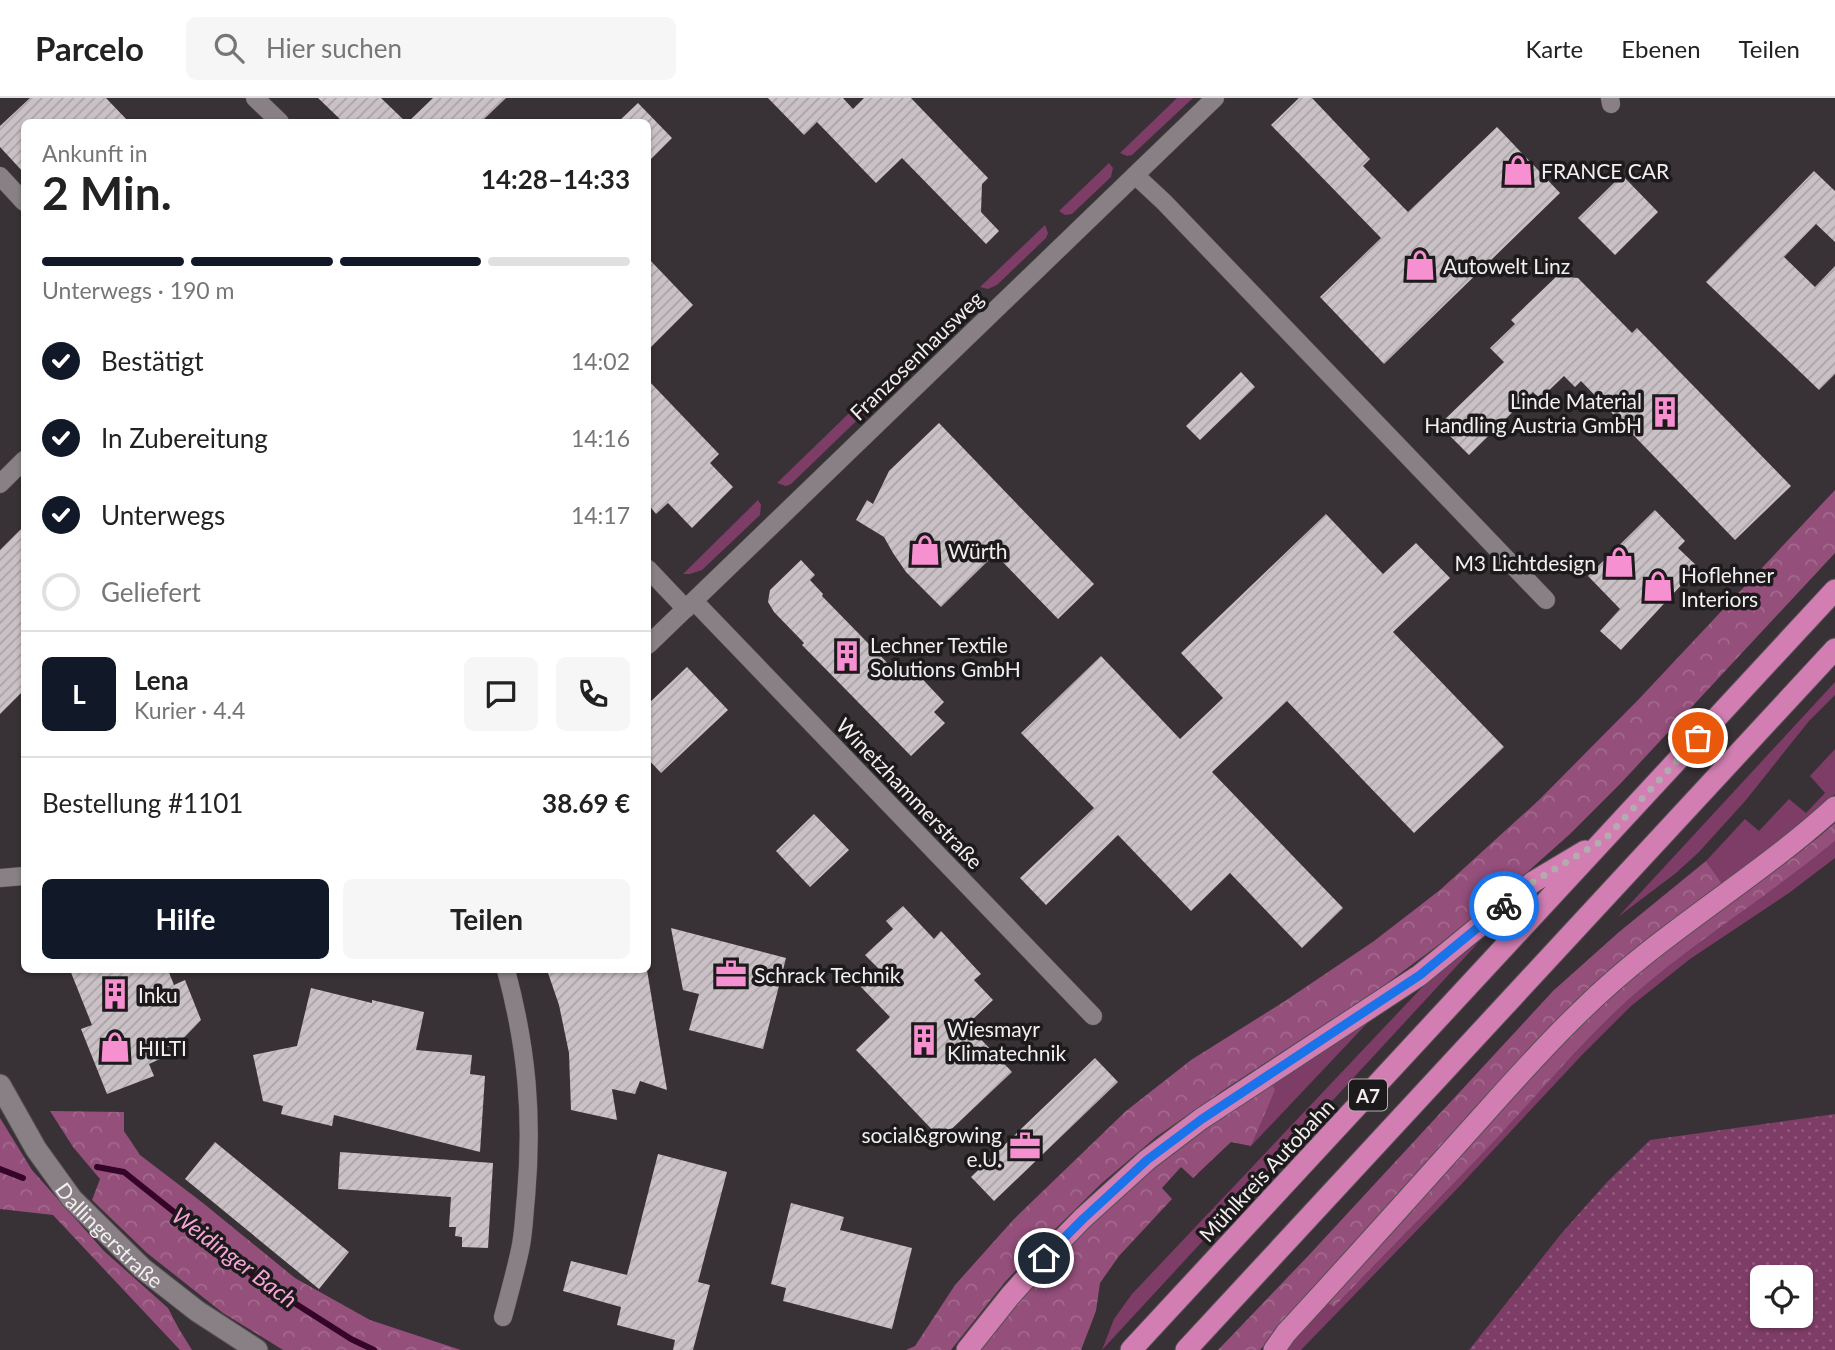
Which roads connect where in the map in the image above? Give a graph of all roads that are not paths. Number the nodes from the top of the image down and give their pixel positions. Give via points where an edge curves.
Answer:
1 (255, 98) edge
2 (1216, 98) edge
3 (277, 119) edge
4 (0, 176) edge
5 (1135, 176) junction
6 (21, 199) edge
7 (21, 463) edge
8 (0, 484) edge
9 (651, 572) edge
10 (1835, 590) edge
11 (1546, 600) dead end
12 (690, 605) junction
13 (651, 642) edge
14 (1835, 649) edge
15 (1835, 807) edge
16 (1605, 839) junction
17 (21, 876) edge
18 (0, 878) edge
19 (507, 973) edge
20 (1093, 1016) dead end
21 (0, 1085) edge
22 (503, 1317) dead end
23 (257, 1350) edge
24 (967, 1350) edge
25 (1131, 1350) edge
26 (1186, 1350) edge
27 (1274, 1350) edge

1 - 3 street
2 - 5 street, Franzosenhausweg
4 - 6 street
5 - 11 street
5 - 12 street, Franzosenhausweg
7 - 8 street
9 - 12 street, Winetzhammerstraße
10 - 16 highway, Mühlkreis Autobahn / A7
12 - 13 street, Franzosenhausweg
12 - 20 street, Winetzhammerstraße
14 - 26 highway, A7
15 - 27 highway via 1736,888 1643,955 1583,1008
16 - 24 highway via 1533,882 1420,975 1147,1160 1044,1258
16 - 25 highway, Mühlkreis Autobahn / A7
17 - 18 street
19 - 22 street via 525,1056 529,1150 521,1248
21 - 23 street, Dallingerstraße via 36,1149 72,1199 142,1268

